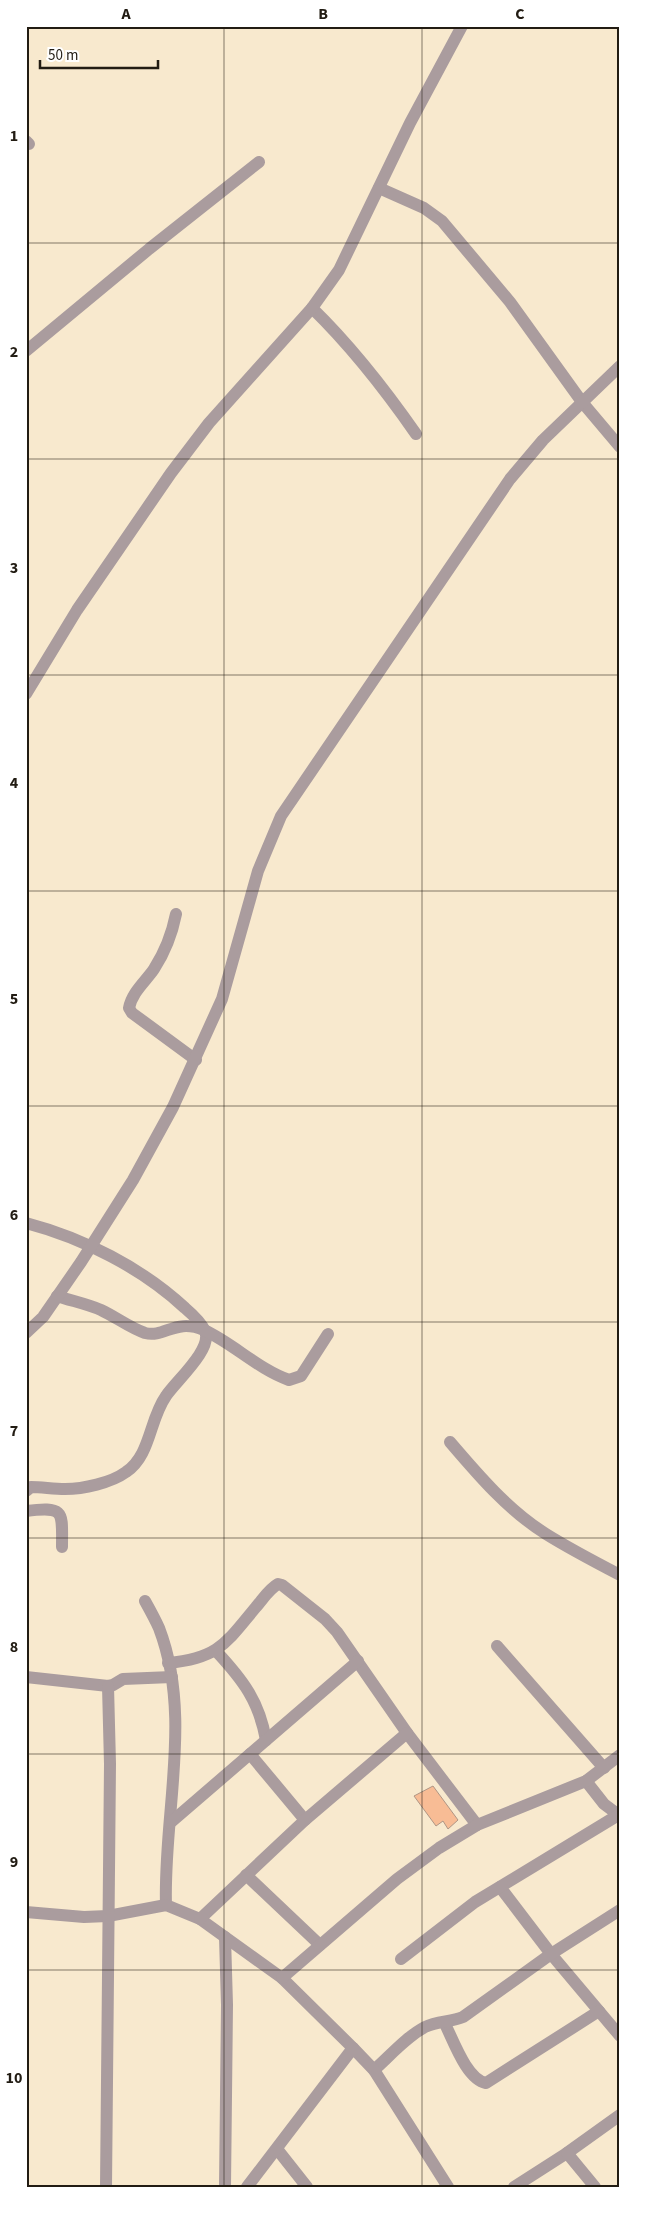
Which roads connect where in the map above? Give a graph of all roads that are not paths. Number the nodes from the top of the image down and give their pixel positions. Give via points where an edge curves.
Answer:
1 (462, 26) edge
2 (259, 162) dead end
3 (379, 188) junction
4 (312, 308) junction
5 (26, 351) edge
6 (620, 366) edge
7 (582, 402) junction
8 (416, 434) dead end
9 (620, 447) edge
10 (26, 694) edge
11 (176, 914) dead end
12 (196, 1060) junction
13 (26, 1222) edge
14 (91, 1247) junction
15 (58, 1296) junction
16 (205, 1331) junction
17 (26, 1333) edge
18 (328, 1334) dead end
19 (450, 1442) dead end
20 (26, 1491) edge
21 (26, 1511) edge
22 (62, 1548) dead end
23 (620, 1575) edge
24 (145, 1601) dead end
25 (497, 1646) dead end
26 (216, 1650) junction
27 (358, 1661) junction
28 (168, 1663) junction
29 (26, 1677) edge
30 (172, 1677) junction
31 (108, 1686) junction
32 (407, 1733) junction
33 (266, 1740) junction
34 (250, 1754) junction
35 (620, 1755) edge
36 (604, 1768) junction
37 (586, 1781) junction
38 (619, 1815) edge
39 (306, 1820) junction
40 (170, 1823) junction
41 (478, 1825) junction
42 (246, 1874) junction
43 (500, 1887) junction
44 (166, 1905) junction
45 (620, 1910) edge
46 (26, 1912) edge
47 (108, 1916) junction
48 (200, 1919) junction
49 (225, 1936) junction
50 (320, 1945) junction
51 (551, 1954) junction
52 (401, 1958) dead end
53 (282, 1978) junction
54 (599, 2011) junction
55 (444, 2022) junction
56 (620, 2036) edge
57 (353, 2048) junction
58 (374, 2070) junction
59 (620, 2114) edge
60 (277, 2150) junction
61 (567, 2153) junction
62 (106, 2187) edge
63 (225, 2187) edge
64 (247, 2187) edge
65 (307, 2187) edge
66 (448, 2187) edge
67 (514, 2187) edge
68 (595, 2187) edge

1 - 3 street
2 - 5 street
3 - 4 street via 339,270
3 - 7 street via 424,208 442,221 510,302
4 - 8 street via 370,369
4 - 10 street via 209,423 171,473 77,610
6 - 7 street
7 - 9 street
7 - 12 street via 543,440 510,479 281,816 258,871 222,999
11 - 12 street via 165,949 133,996 129,1008
12 - 14 street via 133,1180
13 - 14 street
14 - 15 street
14 - 16 street via 138,1272 171,1295
15 - 16 street via 100,1310 146,1333 179,1325
15 - 17 street
16 - 18 street via 290,1380 301,1376
16 - 20 street via 206,1342 202,1352 161,1402 142,1454 126,1473 86,1486 66,1489 31,1487
19 - 23 street via 486,1484 516,1511 546,1534
21 - 22 street via 47,1508 61,1515
24 - 28 street via 159,1627
25 - 36 street
26 - 27 street via 278,1584 325,1619
26 - 28 street via 192,1661
26 - 33 street via 255,1701
27 - 32 street
27 - 33 street
28 - 30 street
29 - 31 street
30 - 31 street via 123,1679
30 - 40 street via 175,1765
31 - 47 street
32 - 39 street
32 - 41 street
33 - 34 street
34 - 39 street
34 - 40 street
35 - 36 street
36 - 37 street
37 - 38 street via 604,1804
37 - 41 street
38 - 43 street
39 - 42 street
40 - 44 street
41 - 50 street via 397,1879
42 - 48 street
42 - 50 street
43 - 51 street
43 - 52 street
44 - 47 street
44 - 48 street
45 - 51 street
46 - 47 street
47 - 62 street
48 - 49 street
49 - 53 street
49 - 63 street
50 - 53 street
51 - 54 street
51 - 55 street via 463,2017
53 - 57 street
54 - 55 street via 486,2083 474,2078
54 - 56 street
55 - 58 street via 417,2032
57 - 58 street
57 - 60 street
58 - 66 street
59 - 61 street
60 - 64 street
60 - 65 street
61 - 67 street
61 - 68 street

